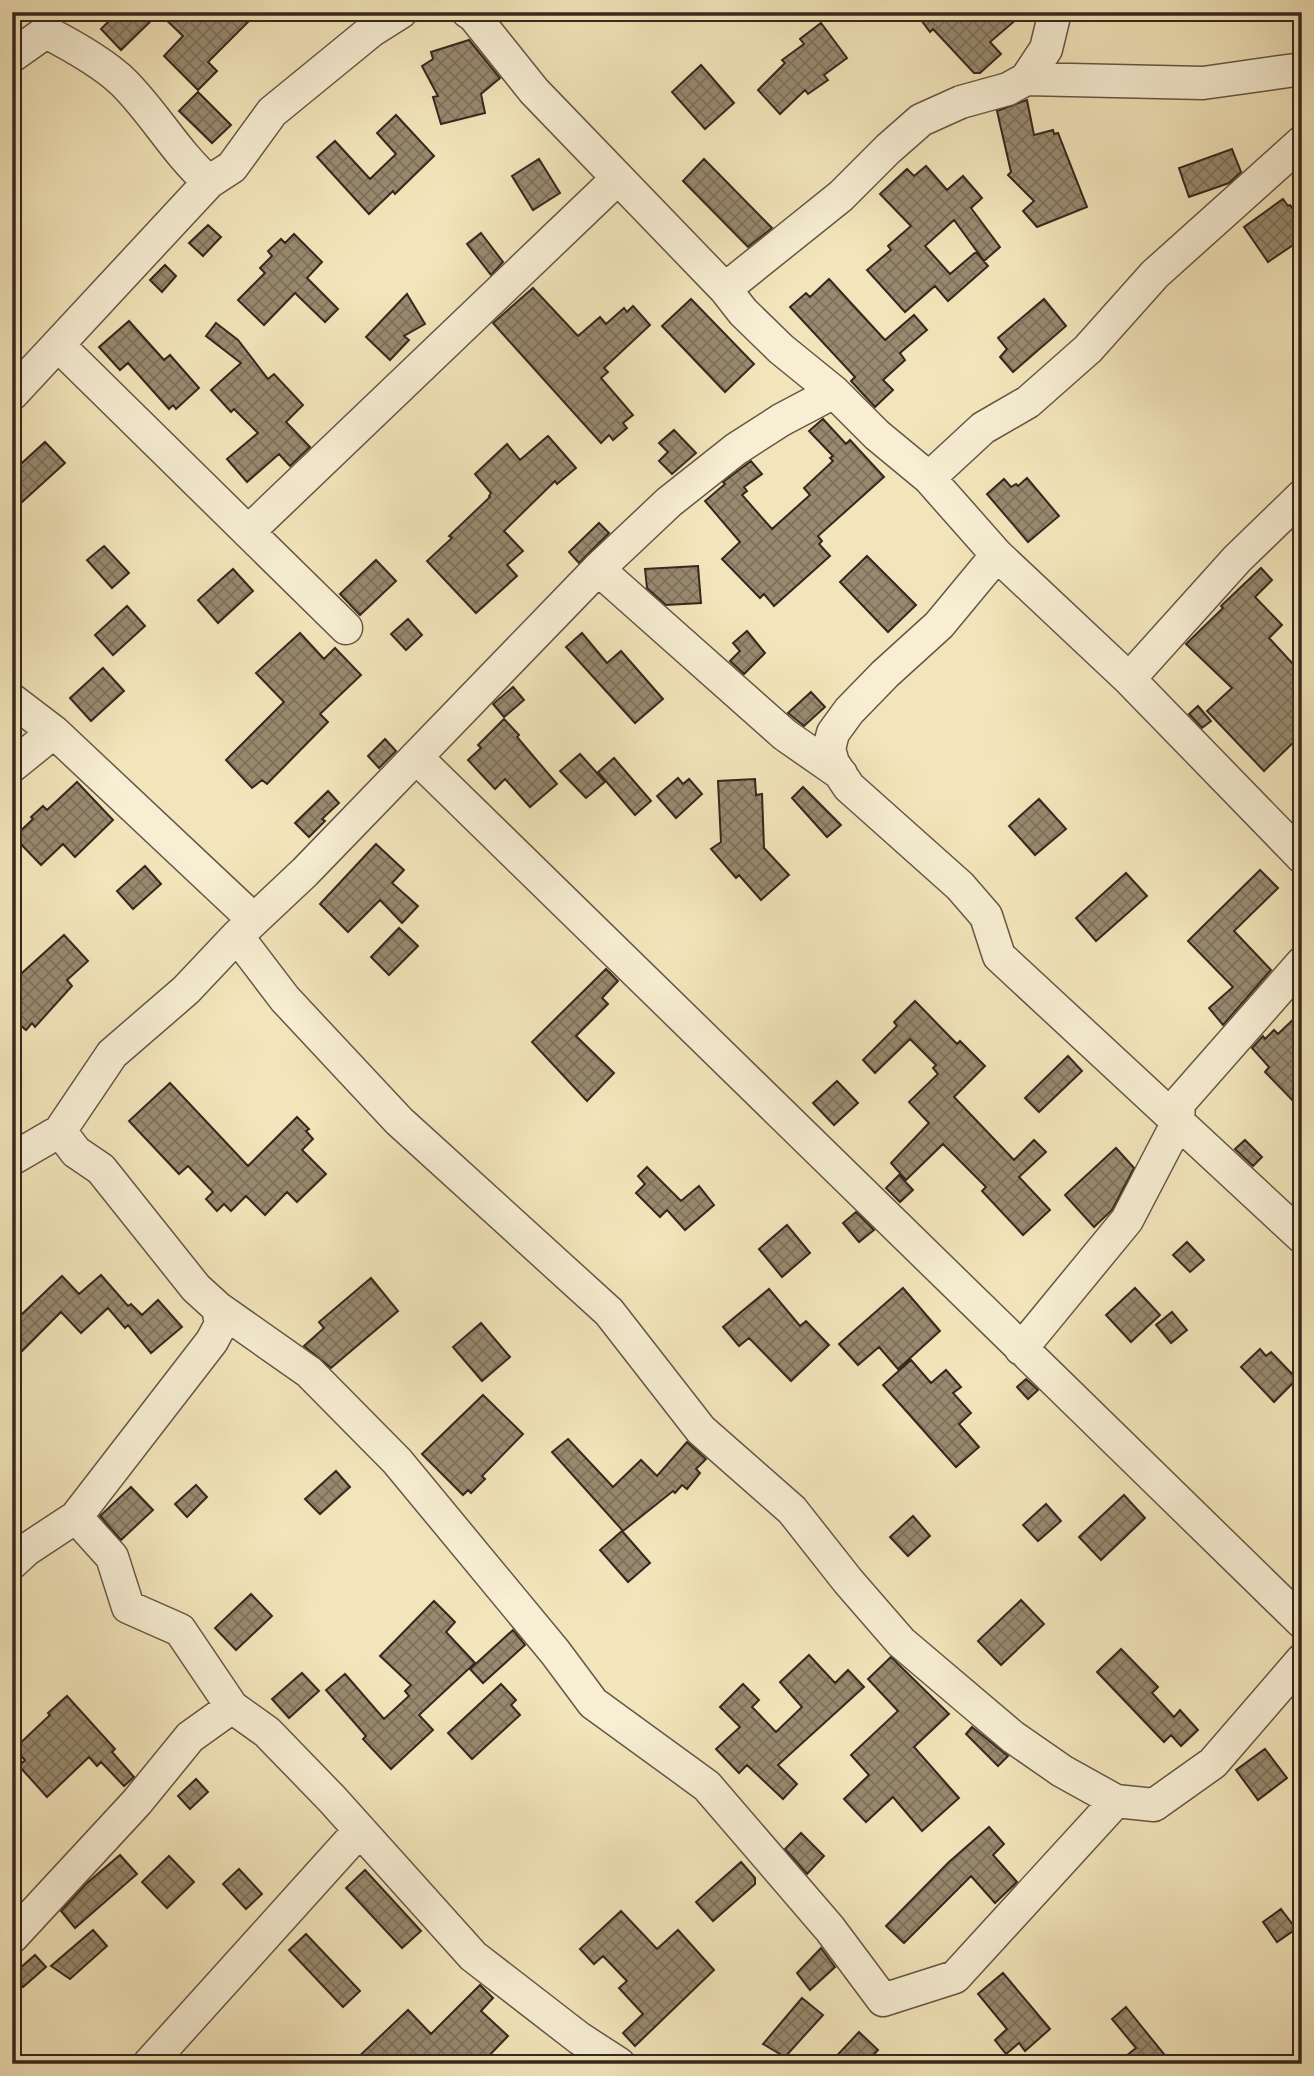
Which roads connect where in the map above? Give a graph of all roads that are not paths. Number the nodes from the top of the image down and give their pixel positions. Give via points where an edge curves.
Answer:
1 (401, 12) edge
2 (468, 12) edge
3 (1055, 12) edge
4 (12, 56) edge
5 (1302, 69) edge
6 (1026, 79) junction
7 (1302, 142) edge
8 (617, 179) junction
9 (209, 182) junction
10 (725, 289) junction
11 (58, 345) junction
12 (834, 392) junction
13 (12, 394) edge
14 (929, 478) junction
15 (1302, 496) edge
16 (248, 532) junction
17 (997, 555) junction
18 (598, 569) junction
19 (346, 628) dead end
20 (1129, 679) junction
21 (12, 700) edge
22 (54, 732) junction
23 (416, 757) junction
24 (12, 766) edge
25 (841, 774) junction
26 (1302, 858) edge
27 (245, 928) junction
28 (1302, 963) edge
29 (1178, 1122) junction
30 (60, 1131) junction
31 (12, 1159) edge
32 (1302, 1237) edge
33 (218, 1308) junction
34 (1021, 1349) junction
35 (76, 1517) junction
36 (12, 1563) edge
37 (1302, 1622) edge
38 (1302, 1660) edge
39 (233, 1707) junction
40 (1116, 1801) junction
41 (360, 1830) junction
42 (12, 1937) edge
43 (149, 2064) edge
44 (619, 2064) edge

1 - 9 street via 272,112 232,167
2 - 8 street
3 - 6 street via 1046,49
4 - 9 street via 46,32 70,44 123,82
5 - 6 street via 1203,83
6 - 10 street via 921,120 841,197
7 - 14 street via 1155,274 1088,349 1028,402 983,428
8 - 10 street
8 - 16 street
9 - 11 street
10 - 12 street via 781,349
11 - 13 street
11 - 16 street
12 - 14 street
12 - 18 street via 736,449 669,502
14 - 17 street
15 - 20 street via 1237,559
16 - 19 street
17 - 20 street
17 - 25 street via 939,625 885,674 833,733 829,749
18 - 23 street
18 - 25 street via 785,735
20 - 26 street
21 - 22 street
22 - 24 street
22 - 27 street
23 - 27 street
23 - 34 street
25 - 29 street via 849,787 960,886 986,916 999,956
27 - 30 street via 186,990 112,1054
27 - 40 street via 285,999 399,1121 609,1312 701,1430 792,1510 901,1642 1013,1737
28 - 29 street via 1179,1103
29 - 32 street
29 - 34 street via 1127,1220
30 - 31 street
30 - 33 street via 76,1152 101,1169 196,1288
33 - 35 street via 221,1324 212,1341
33 - 40 street via 309,1372 397,1461 593,1703 706,1786 830,1929 883,2000 955,1977
34 - 37 street
35 - 36 street
35 - 39 street via 111,1557 128,1607 180,1630
38 - 40 street via 1213,1763 1154,1805
39 - 41 street via 267,1732
39 - 42 street via 190,1737 137,1802
41 - 43 street
41 - 44 street via 473,1956

